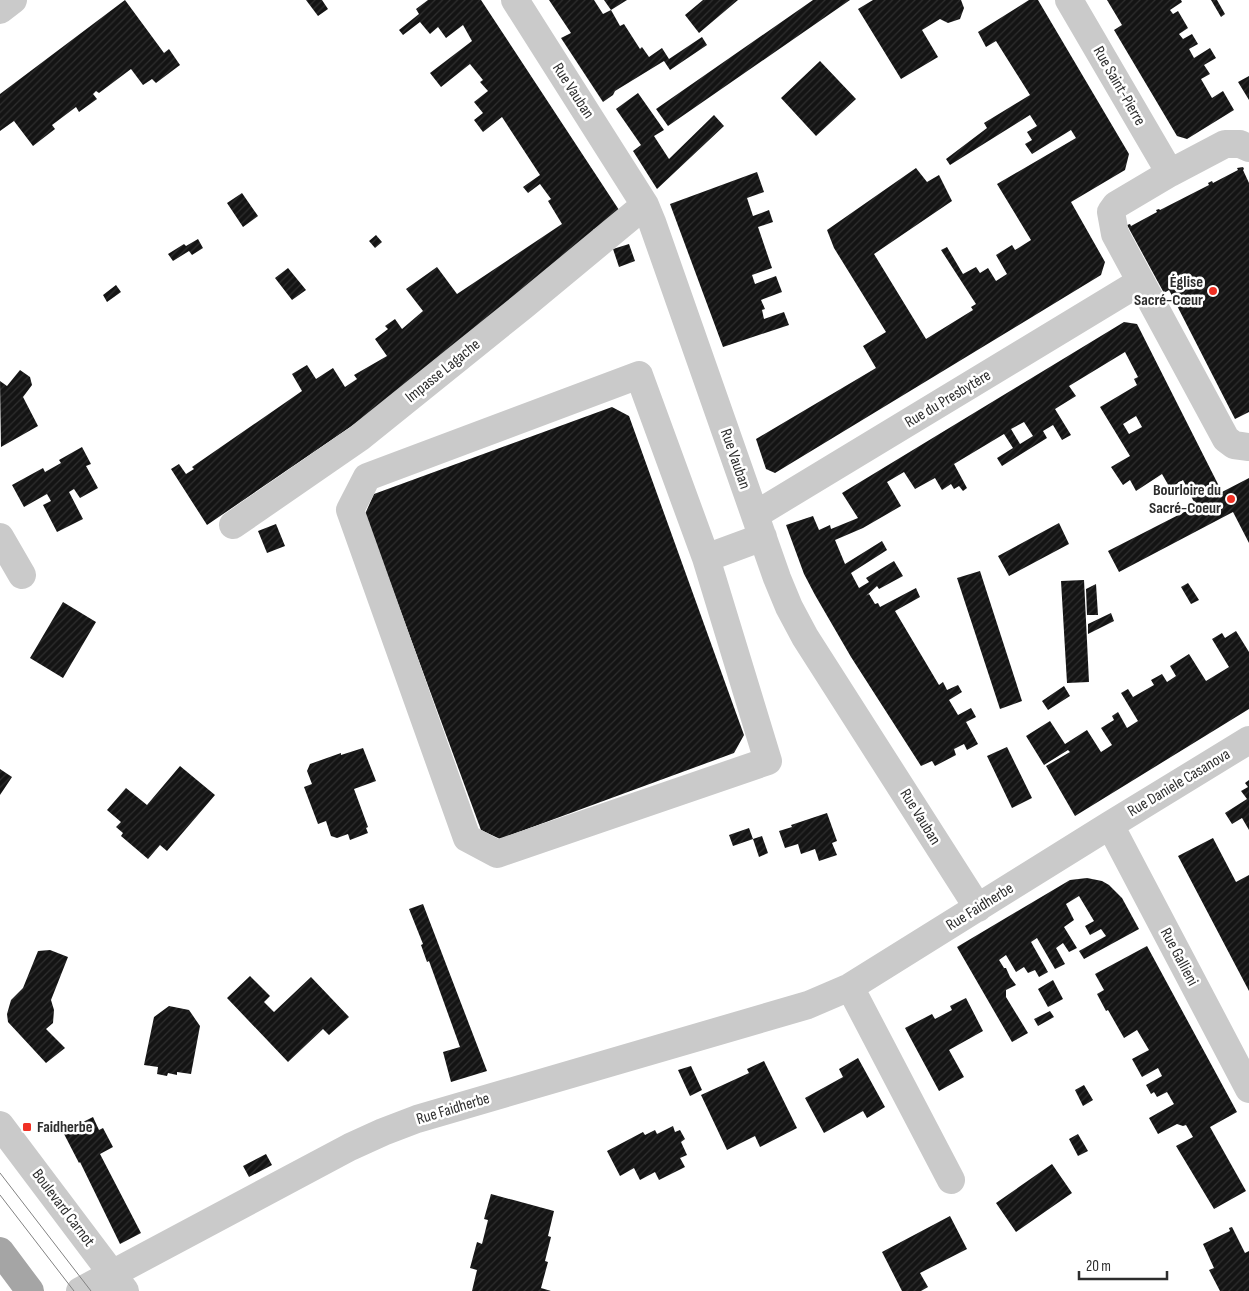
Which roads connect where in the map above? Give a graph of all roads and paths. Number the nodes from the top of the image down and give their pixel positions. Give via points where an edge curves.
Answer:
1 (13, 0) edge
2 (515, 0) edge
3 (1069, 0) edge
4 (0, 10) edge
5 (1249, 148) edge
6 (1170, 173) junction
7 (644, 205) junction
8 (1140, 282) junction
9 (1249, 447) edge
10 (233, 525) dead end
11 (759, 526) junction
12 (0, 537) edge
13 (706, 558) junction
14 (22, 575) dead end
15 (1249, 740) edge
16 (1110, 825) junction
17 (978, 908) junction
18 (850, 987) junction
19 (1249, 1089) edge
20 (0, 1125) edge
21 (950, 1180) dead end
22 (0, 1251) edge
23 (119, 1282) edge
24 (30, 1291) edge
25 (80, 1291) edge

1 - 4 street
2 - 7 street, Rue Vauban
3 - 6 street, Rue Saint-Pierre
5 - 6 street via 1225,144
6 - 8 street via 1116,205 1111,212 1115,234
7 - 10 street, Impasse Lagache via 359,438
7 - 11 street, Rue Vauban
8 - 9 street via 1226,439 1234,445
8 - 11 street, Rue du Presbytère
11 - 13 street, Rue du Presbytère
11 - 17 street, Rue Vauban via 789,607 805,637
12 - 14 street
13 - 13 street via 639,375 367,477 350,510 467,838 497,854 768,761
15 - 16 street, Rue Daniele Casanova
16 - 17 street, Rue Faidherbe
16 - 19 street, Rue Gallieni
17 - 18 street, Rue Faidherbe
18 - 21 street
18 - 23 street, Rue Faidherbe via 808,1005 417,1119 383,1132 342,1151
20 - 23 street, Boulevard Carnot
22 - 24 main road
23 - 25 street, Rue Faidherbe

